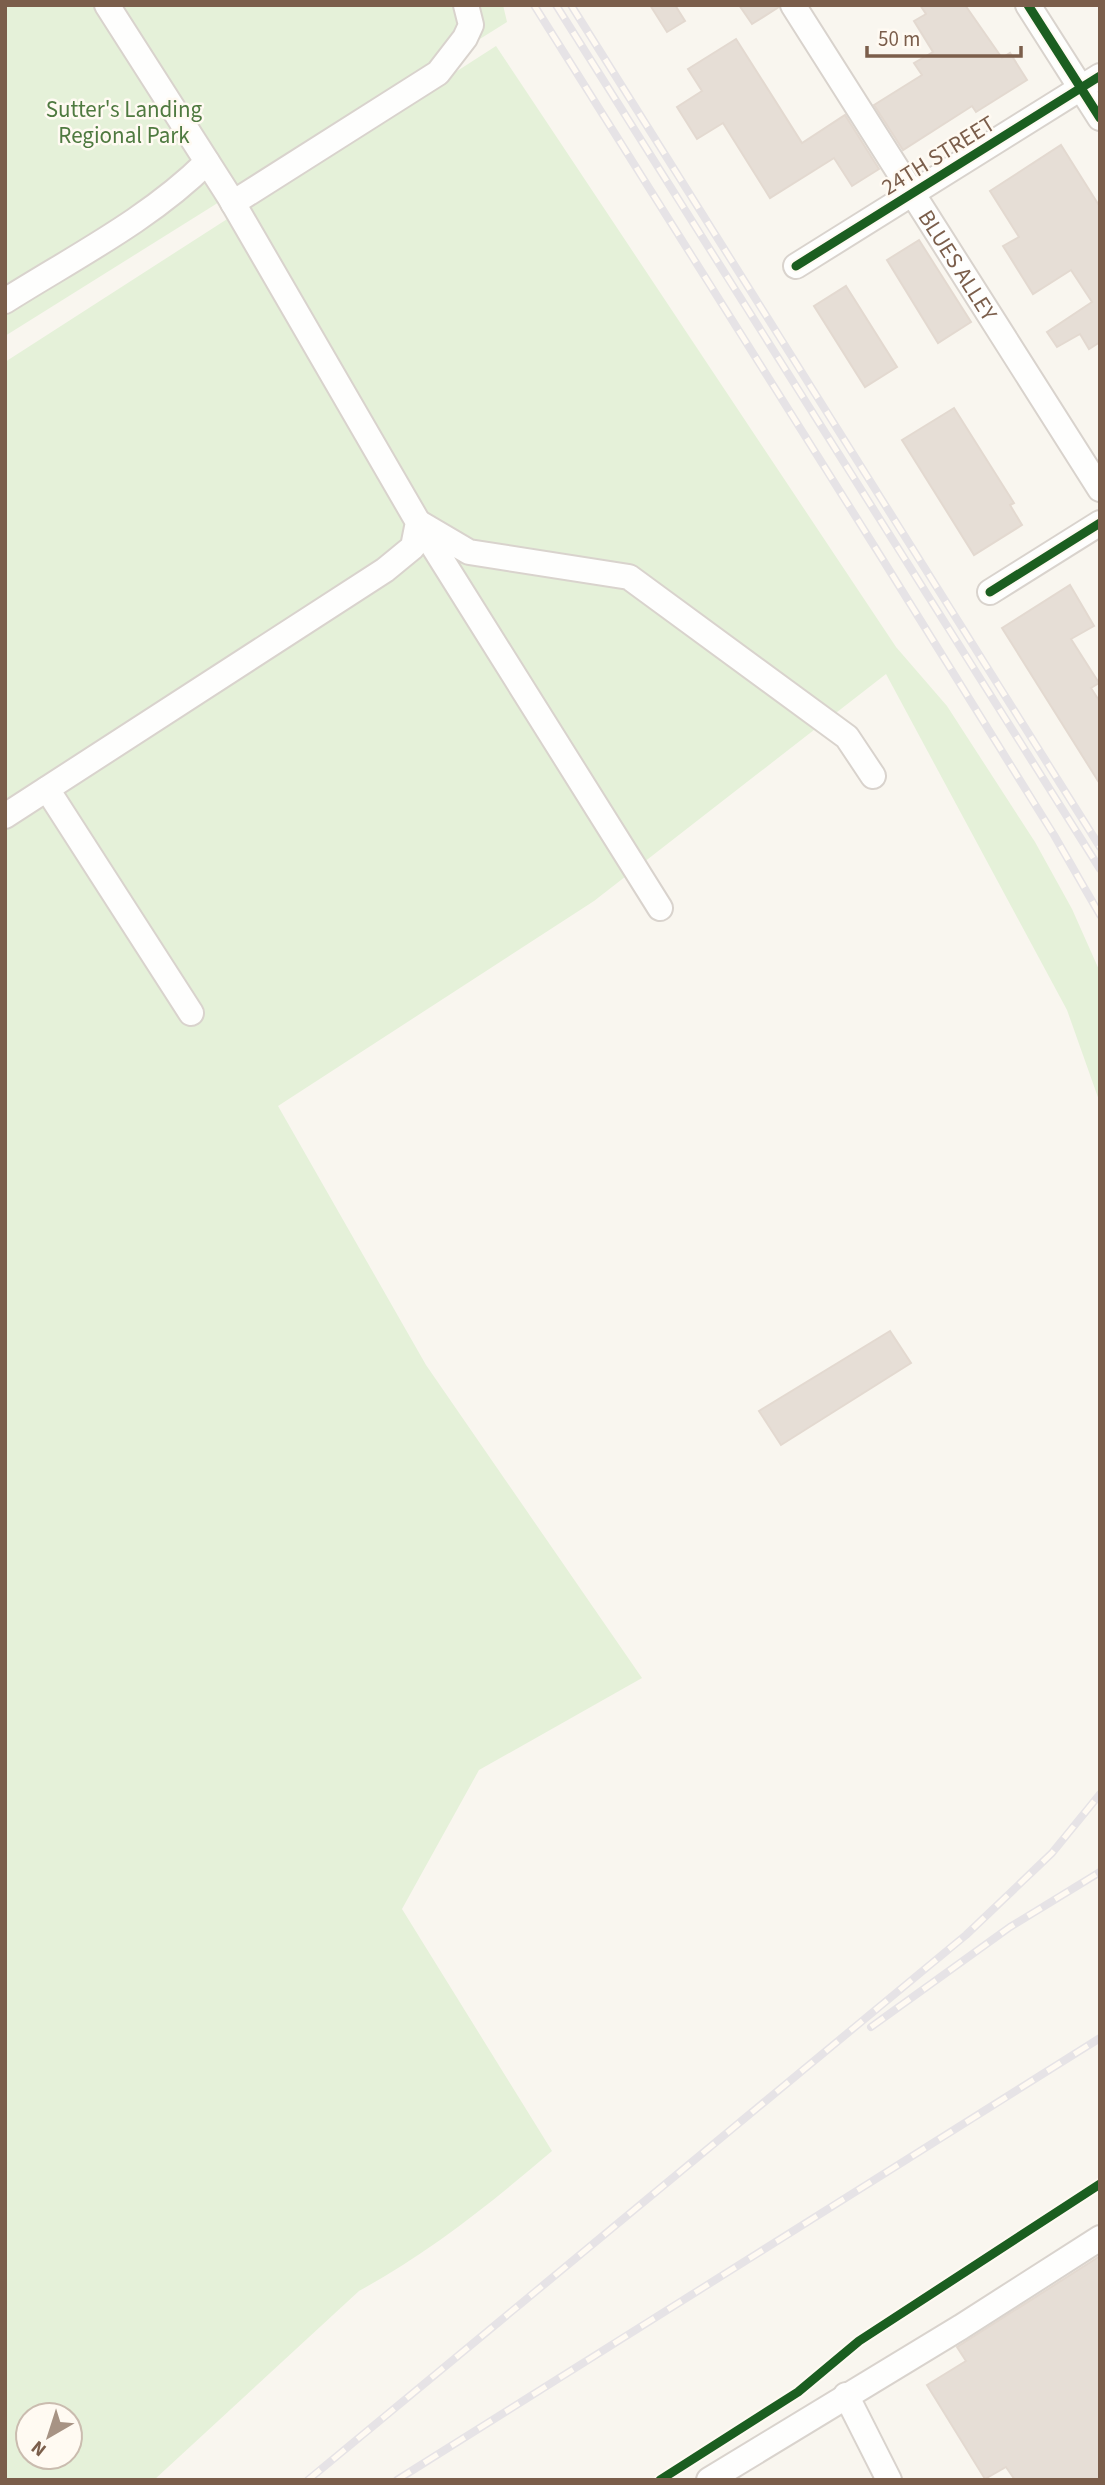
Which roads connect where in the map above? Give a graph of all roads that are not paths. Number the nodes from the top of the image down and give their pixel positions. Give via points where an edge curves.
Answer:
1 (107, 5) edge
2 (466, 5) edge
3 (793, 5) edge
4 (1028, 5) edge
5 (1090, 82) edge
6 (1100, 118) edge
7 (207, 162) junction
8 (912, 193) junction
9 (233, 204) junction
10 (796, 266) dead end
11 (5, 301) edge
12 (1100, 489) edge
13 (418, 522) junction
14 (1100, 523) edge
15 (990, 592) dead end
16 (873, 776) dead end
17 (47, 789) junction
18 (5, 816) edge
19 (660, 908) dead end
20 (191, 1013) dead end
21 (1100, 2238) edge
22 (846, 2395) junction
23 (709, 2480) edge
24 (889, 2480) edge

1 - 7 street
2 - 9 street via 471,25 438,73
3 - 8 street, BLUES ALLEY via 820,56
4 - 5 street
5 - 6 street
5 - 8 street, 24TH STREET
7 - 9 street
7 - 11 street via 154,206
8 - 10 street, 24TH STREET
8 - 12 street, BLUES ALLEY
9 - 13 street
13 - 16 street via 469,552 629,578 847,737
13 - 17 street via 413,547 386,570
13 - 19 street
14 - 15 street
17 - 18 street
17 - 20 street
21 - 22 street
22 - 23 street
22 - 24 street

